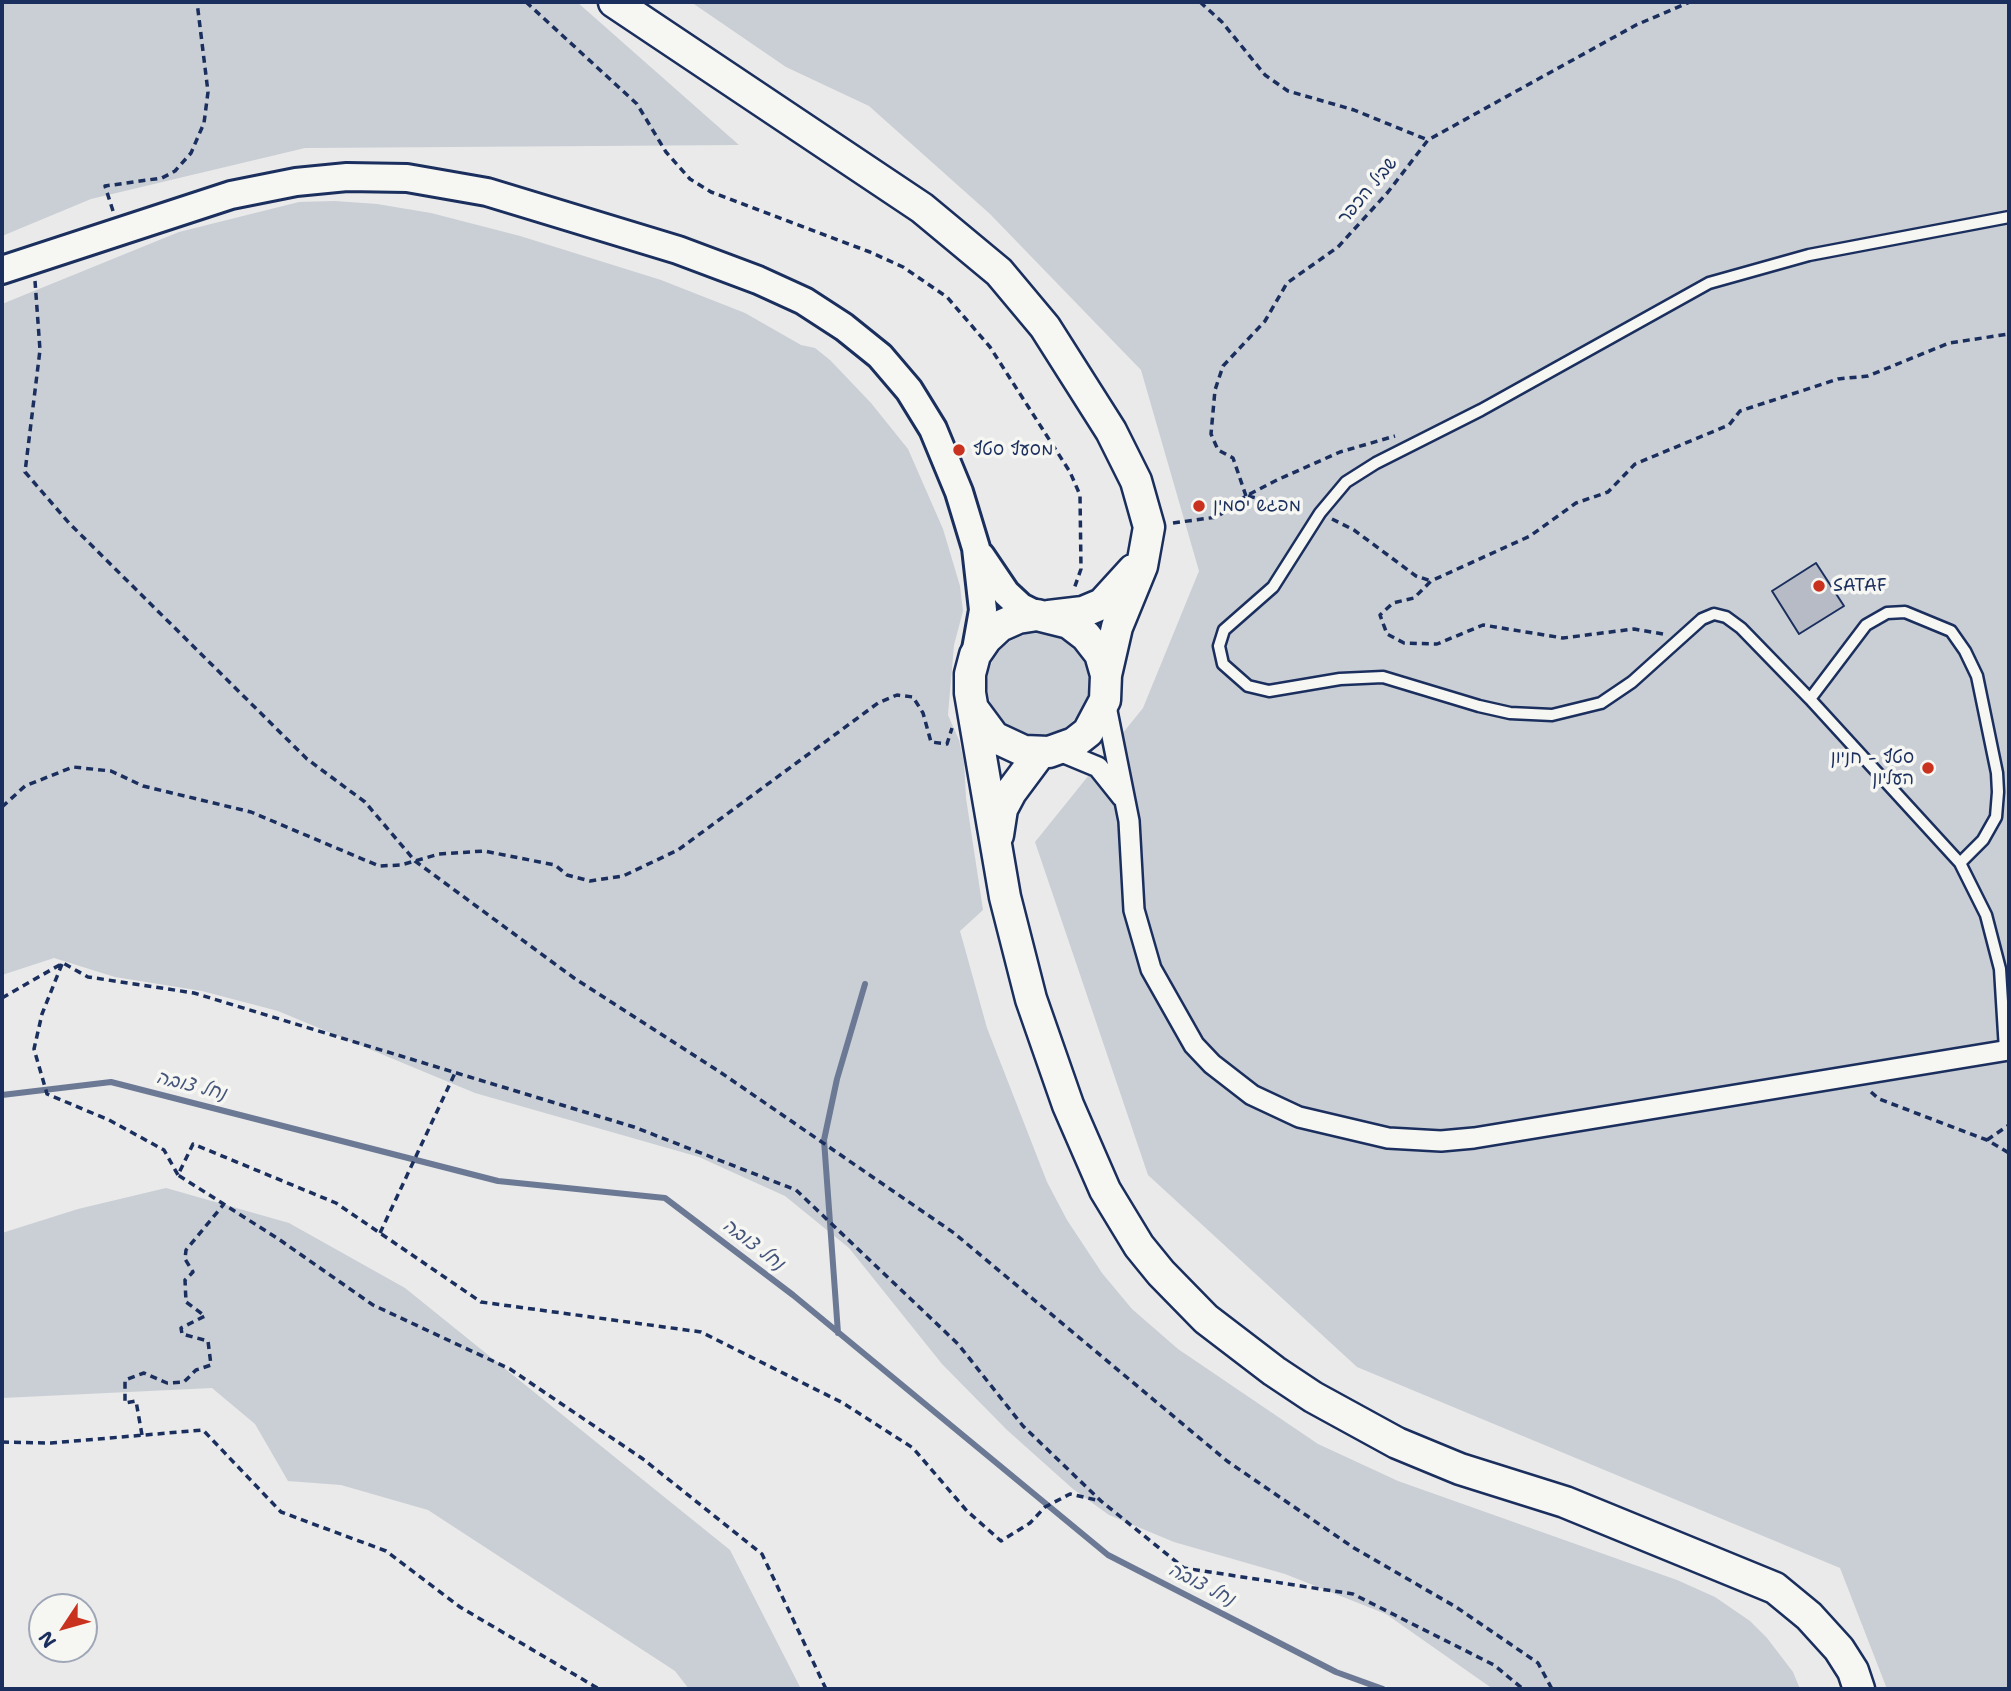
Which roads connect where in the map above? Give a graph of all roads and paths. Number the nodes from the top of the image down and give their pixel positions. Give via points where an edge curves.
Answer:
1 (197, 2) edge
2 (526, 2) edge
3 (614, 2) edge
4 (1200, 2) edge
5 (1690, 2) edge
6 (1428, 140) junction
7 (2009, 216) edge
8 (118, 230) junction
9 (33, 258) junction
10 (2, 270) edge
11 (2009, 334) edge
12 (1404, 433) dead end
13 (1246, 496) junction
14 (1320, 513) junction
15 (1147, 538) junction
16 (976, 548) junction
17 (1431, 581) junction
18 (1042, 616) junction
19 (1686, 632) junction
20 (975, 655) junction
21 (1105, 688) junction
22 (1810, 699) junction
23 (972, 702) junction
24 (1049, 752) junction
25 (2, 807) edge
26 (1129, 821) junction
27 (999, 859) junction
28 (415, 861) junction
29 (1960, 863) junction
30 (62, 963) junction
31 (2, 998) edge
32 (2007, 1050) edge
33 (455, 1073) junction
34 (1852, 1076) junction
35 (2009, 1125) edge
36 (1987, 1140) junction
37 (2009, 1153) edge
38 (178, 1175) junction
39 (224, 1204) junction
40 (380, 1233) junction
41 (142, 1435) junction
42 (2, 1442) edge
43 (1101, 1501) junction
44 (598, 1689) edge
45 (826, 1689) edge
46 (1523, 1689) edge
47 (1552, 1689) edge
48 (1859, 1689) edge

1 - 8 path via 208,92 204,123 191,153 175,171 162,178 105,186
2 - 18 path via 636,104 666,152 690,179 903,267 947,297 973,327 1021,392 1080,495 1081,569 1076,587 1063,605
3 - 15 main road via 922,208 999,272 1045,327 1111,430 1136,481
4 - 6 path via 1265,75 1288,91 1354,110
5 - 6 path, שביל הכפר via 1636,25
6 - 13 path, שביל הכפר via 1338,247 1287,284 1265,321 1223,366 1215,390 1211,434 1218,450 1233,458
7 - 14 lane via 1809,255 1709,283 1376,463 1346,482
8 - 9 main road
8 - 16 main road via 231,195 296,182 407,178 487,192 678,250 804,301 880,356 933,429
9 - 10 main road
9 - 28 path via 40,351 25,472 69,523 307,759 365,802
11 - 17 path via 1949,343 1868,376 1838,379 1740,411 1729,425 1635,464 1608,492 1576,503 1530,536
12 - 13 path via 1340,453
13 - 14 path
13 - 15 path via 1217,517
14 - 17 path via 1354,530 1416,576
14 - 19 lane via 1273,587 1224,629 1219,646 1223,664 1248,686 1269,691 1382,677 1510,713 1552,715 1601,703 1632,682
15 - 18 main road via 1129,577 1102,604 1083,612
15 - 21 main road via 1134,591 1117,627
16 - 18 main road via 1006,593 1021,607
16 - 20 main road via 983,610
17 - 19 path via 1414,598 1393,603 1380,615 1387,634 1404,643 1437,644 1483,625 1563,638 1634,629 1664,634 1677,627
18 - 20 main road via 1018,618 1000,626
18 - 21 main road via 1069,623 1087,636 1100,654
19 - 22 lane via 1714,614 1726,617
20 - 23 main road via 970,674
21 - 24 main road via 1088,732
21 - 26 street
22 - 29 lane
22 - 29 lane via 1866,625 1887,613 1905,612 1951,631 1976,676 1997,773 1996,817 1983,840
23 - 24 main road via 994,737 1024,751
23 - 27 main road
23 - 28 path via 958,705 947,744 931,743 913,697 897,695 878,703 678,850 623,876 590,881 555,865 484,851
24 - 26 street via 1083,758 1109,776 1126,804
24 - 27 main road via 1018,780 1002,809
25 - 28 path via 25,786 73,767 111,771 143,786 251,812 379,866
26 - 34 street via 1139,931 1151,969 1177,1018 1194,1045 1232,1081 1299,1117 1388,1138 1441,1141
27 - 48 main road via 1028,988 1068,1105 1121,1219 1178,1293 1284,1377 1397,1443 1460,1469 1565,1502 1775,1588 1810,1616 1839,1649
28 - 47 path via 574,978 954,1233 1227,1461 1354,1548 1456,1606 1538,1664
29 - 32 lane via 1986,915 2000,969
30 - 31 path
30 - 33 path via 88,977 194,993
30 - 38 path via 34,1049 47,1094 164,1150
32 - 34 street
33 - 40 path
33 - 43 path via 634,1127 796,1190 958,1345 1023,1426
34 - 36 path via 1879,1099
35 - 36 path
36 - 37 path
38 - 39 path
38 - 40 path via 193,1144 336,1203
39 - 41 path via 186,1250 185,1259 193,1272 184,1280 186,1302 205,1316 181,1328 182,1334 208,1341 211,1366 195,1370 184,1382 167,1383 145,1374 125,1380 125,1403 136,1401
39 - 45 path via 373,1305 510,1368 643,1458 762,1554
40 - 43 path via 481,1302 701,1332 843,1403 913,1448 967,1511 1001,1541 1070,1494
41 - 42 path
41 - 44 path via 203,1430 281,1512 386,1550 460,1607
43 - 46 path via 1184,1567 1353,1594 1494,1665

